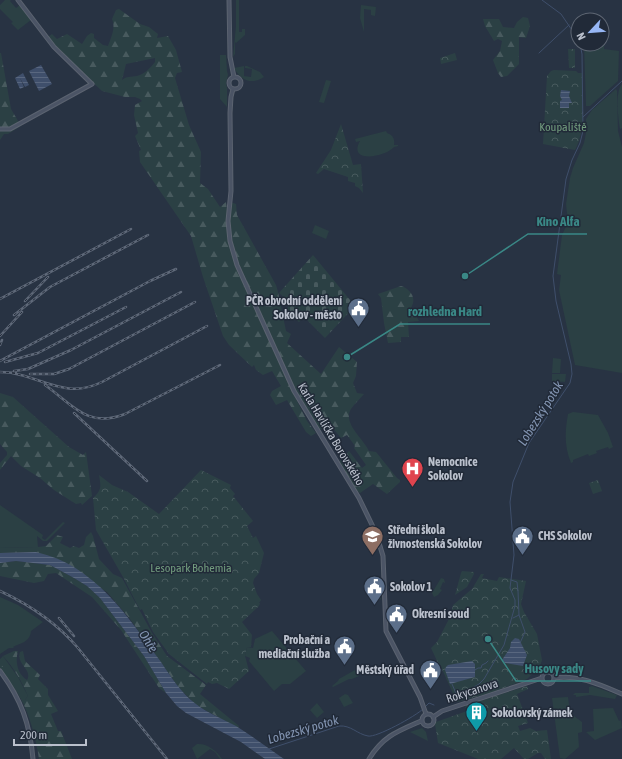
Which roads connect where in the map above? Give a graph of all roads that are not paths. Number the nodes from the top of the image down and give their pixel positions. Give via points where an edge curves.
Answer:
1 (18, 0) edge
2 (229, 0) edge
3 (234, 77) junction
4 (233, 89) junction
5 (0, 129) edge
6 (0, 671) edge
7 (542, 678) junction
8 (554, 678) junction
9 (622, 694) edge
10 (426, 712) junction
11 (433, 717) junction
12 (421, 721) junction
13 (33, 759) edge
14 (369, 759) edge

1 - 5 street via 54,47 92,84 14,127
2 - 3 street via 230,57
3 - 4 street via 229,83
3 - 4 street via 239,79 240,84 238,88
4 - 10 street, Karla Havlíčka Borovského via 230,113 230,241 238,265 294,391 359,498 376,533 384,556 386,631
6 - 13 street via 10,684 25,714
7 - 8 street via 544,683 548,684
7 - 8 street via 547,672 552,673
7 - 11 street, Rokycanova via 442,711
8 - 9 street via 584,680
10 - 11 street
10 - 12 street
11 - 12 street, Rokycanova via 433,723 429,726
12 - 14 street, Rokycanova via 386,738

